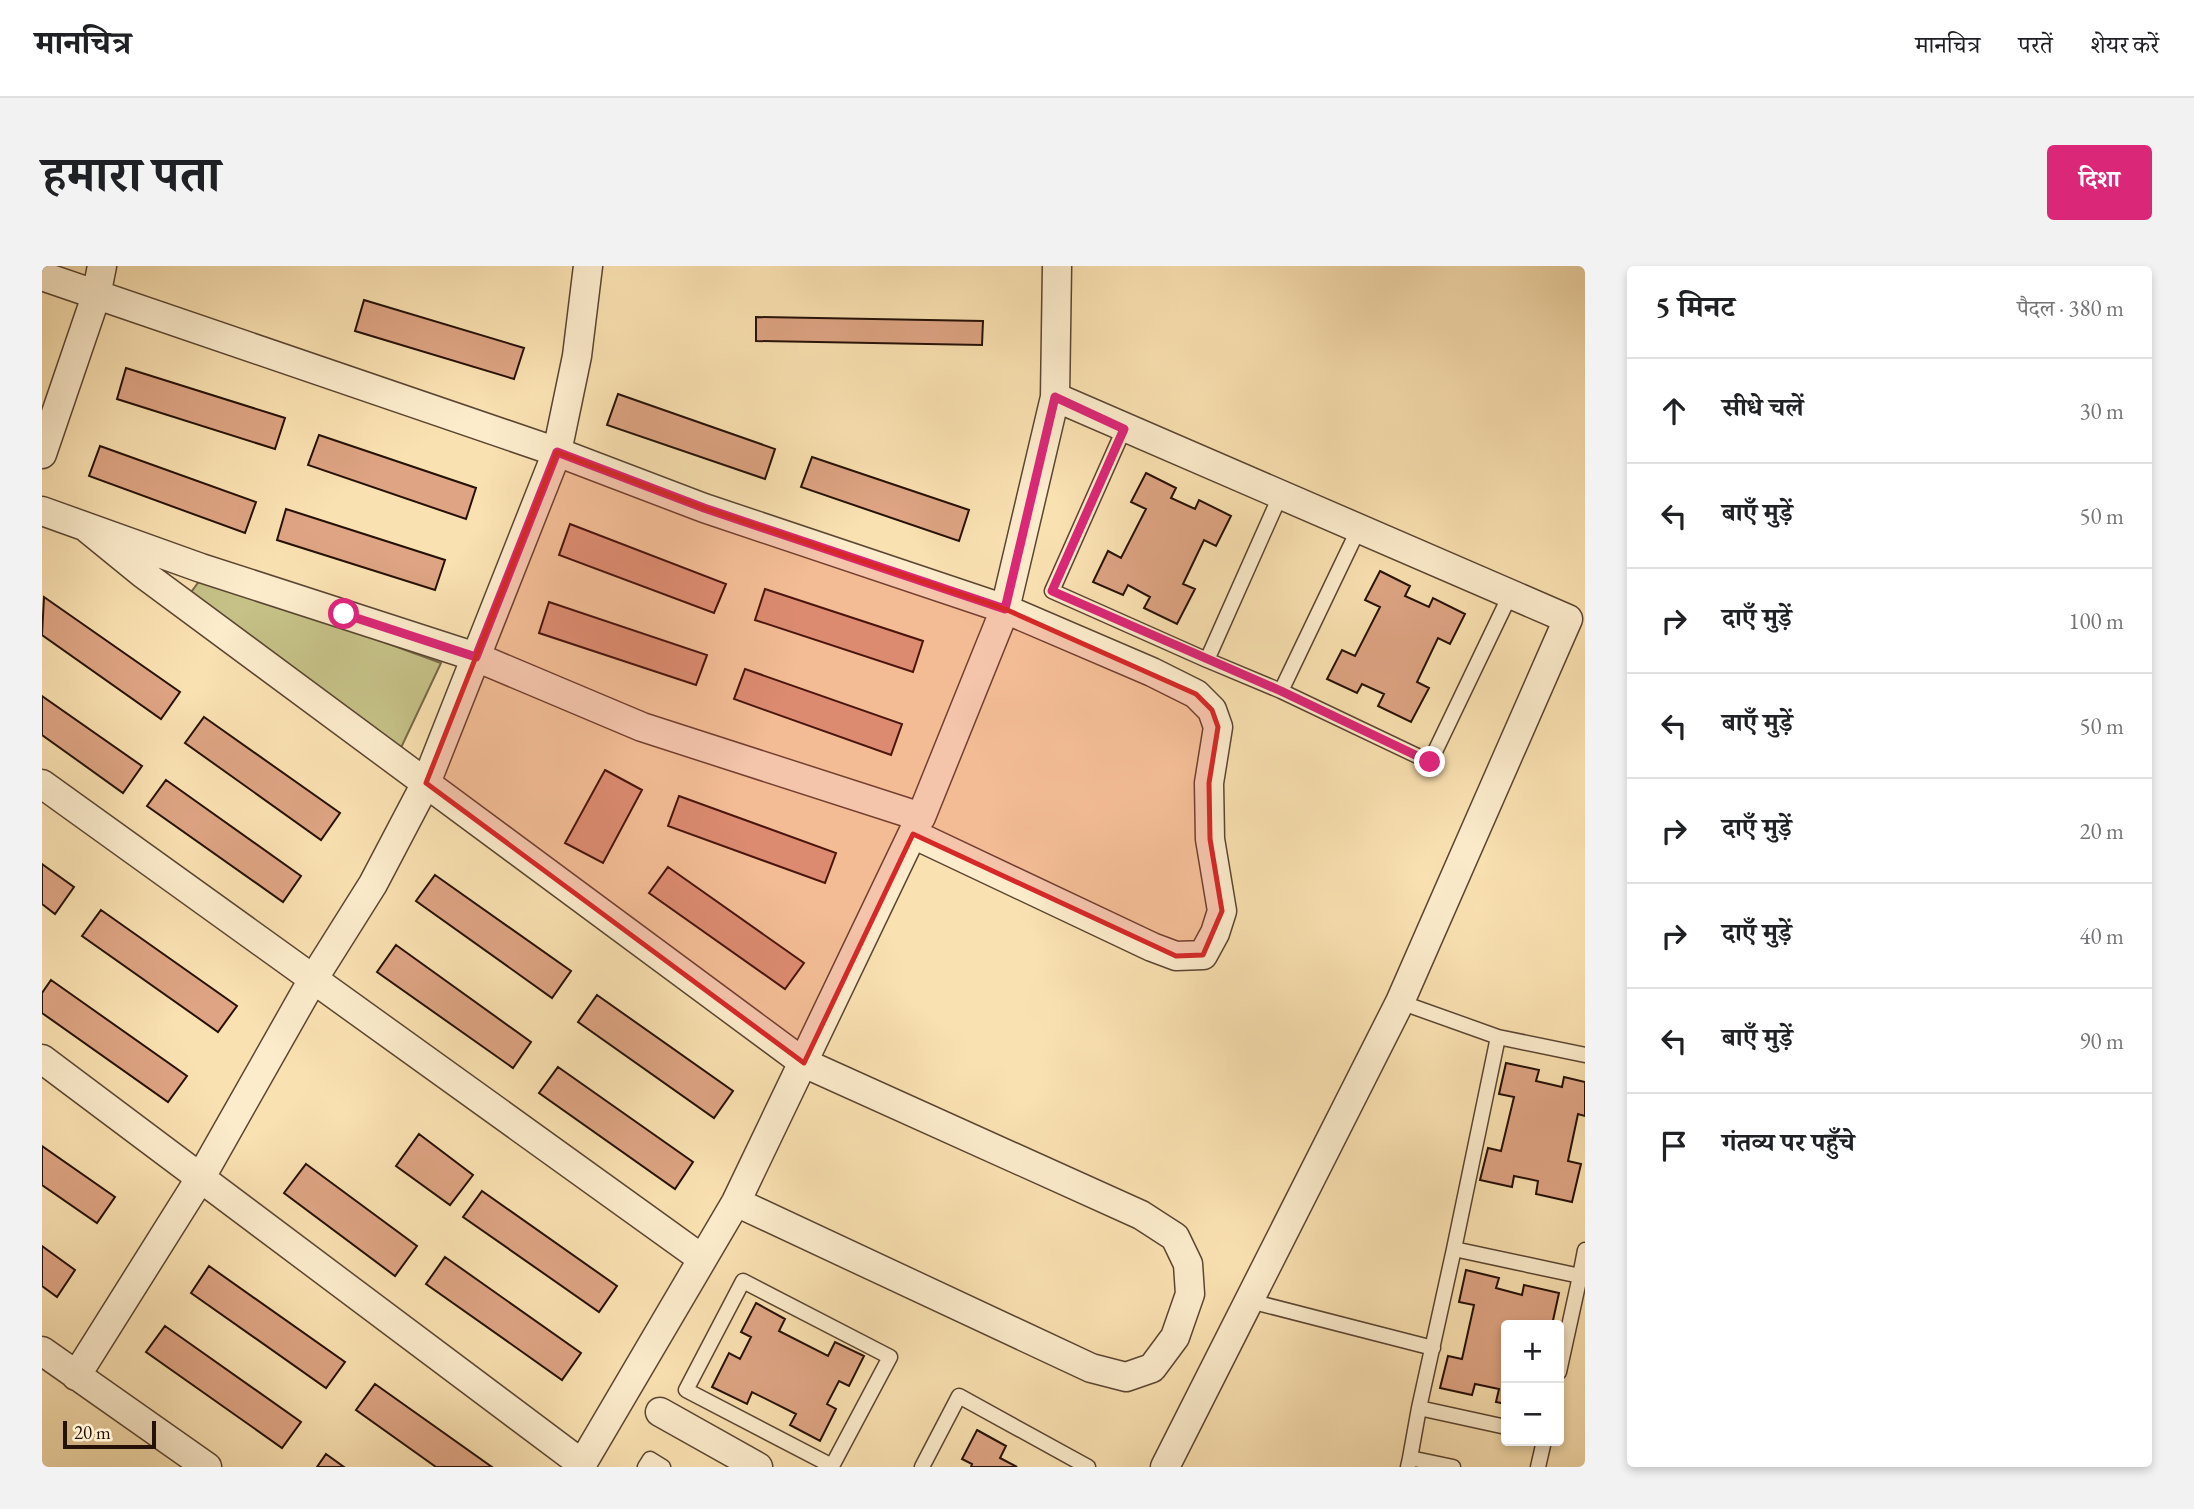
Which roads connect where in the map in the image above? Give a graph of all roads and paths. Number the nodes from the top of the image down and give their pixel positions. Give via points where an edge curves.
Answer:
1 (103, 266) edge
2 (588, 266) edge
3 (1057, 266) edge
4 (42, 276) edge
5 (96, 296) junction
6 (1055, 397) junction
7 (1124, 429) junction
8 (557, 452) junction
9 (42, 454) edge
10 (1280, 496) junction
11 (42, 511) edge
12 (1360, 526) junction
13 (88, 529) junction
14 (1511, 593) junction
15 (1005, 609) junction
16 (476, 657) junction
17 (1207, 660) junction
18 (1281, 691) junction
19 (426, 783) junction
20 (42, 784) edge
21 (917, 825) junction
22 (312, 981) junction
23 (1400, 1002) junction
24 (1498, 1037) junction
25 (1585, 1055) edge
26 (42, 1059) edge
27 (804, 1063) junction
28 (201, 1177) junction
29 (736, 1202) junction
30 (1454, 1249) junction
31 (1585, 1250) edge
32 (701, 1258) junction
33 (1580, 1276) junction
34 (1250, 1301) junction
35 (1433, 1348) junction
36 (1564, 1349) edge
37 (42, 1351) edge
38 (76, 1376) junction
39 (1419, 1408) junction
40 (660, 1412) dead end
41 (1501, 1426) edge
42 (1543, 1446) edge
43 (1409, 1462) edge
44 (581, 1465) edge
45 (207, 1467) edge
46 (645, 1467) edge
47 (663, 1467) edge
48 (758, 1467) edge
49 (832, 1467) edge
50 (922, 1467) edge
51 (1088, 1467) edge
52 (1165, 1467) edge
53 (1453, 1467) edge
54 (1538, 1467) edge

1 - 5 street
2 - 8 street via 577,356
3 - 6 street
4 - 5 street
5 - 8 street
5 - 9 street
6 - 7 street
6 - 15 street
7 - 10 street
7 - 17 lane via 1052,591
8 - 15 street via 704,508
8 - 16 street
10 - 12 street
10 - 17 lane
11 - 13 street
12 - 14 street
12 - 18 lane
13 - 16 street
13 - 19 street
14 - 18 lane via 1430,762
14 - 23 street via 1568,618
15 - 21 street
15 - 21 street via 1152,672 1196,694 1212,710 1217,727 1209,783 1210,839 1222,911 1215,933 1203,954 1176,956
16 - 19 street
16 - 21 street via 642,727
17 - 18 lane
19 - 22 street via 373,884
19 - 27 street
20 - 22 street
21 - 27 street
22 - 28 street
22 - 32 street
23 - 24 lane
23 - 34 street
24 - 25 lane
24 - 30 lane
26 - 28 street
27 - 29 street
27 - 29 street via 1141,1215 1175,1237 1188,1264 1189,1294 1175,1337 1153,1368 1126,1377 1091,1368
28 - 38 street
28 - 44 street
29 - 32 street
30 - 33 lane
30 - 35 lane
31 - 33 lane
32 - 44 street
33 - 36 lane
34 - 35 lane
34 - 52 street
35 - 39 lane
37 - 38 street
38 - 45 street
39 - 41 lane
39 - 43 lane
40 - 48 street
42 - 54 lane
43 - 53 lane
46 - 47 lane via 650,1460
49 - 49 lane via 890,1357 743,1281 686,1390
50 - 51 lane via 960,1396

